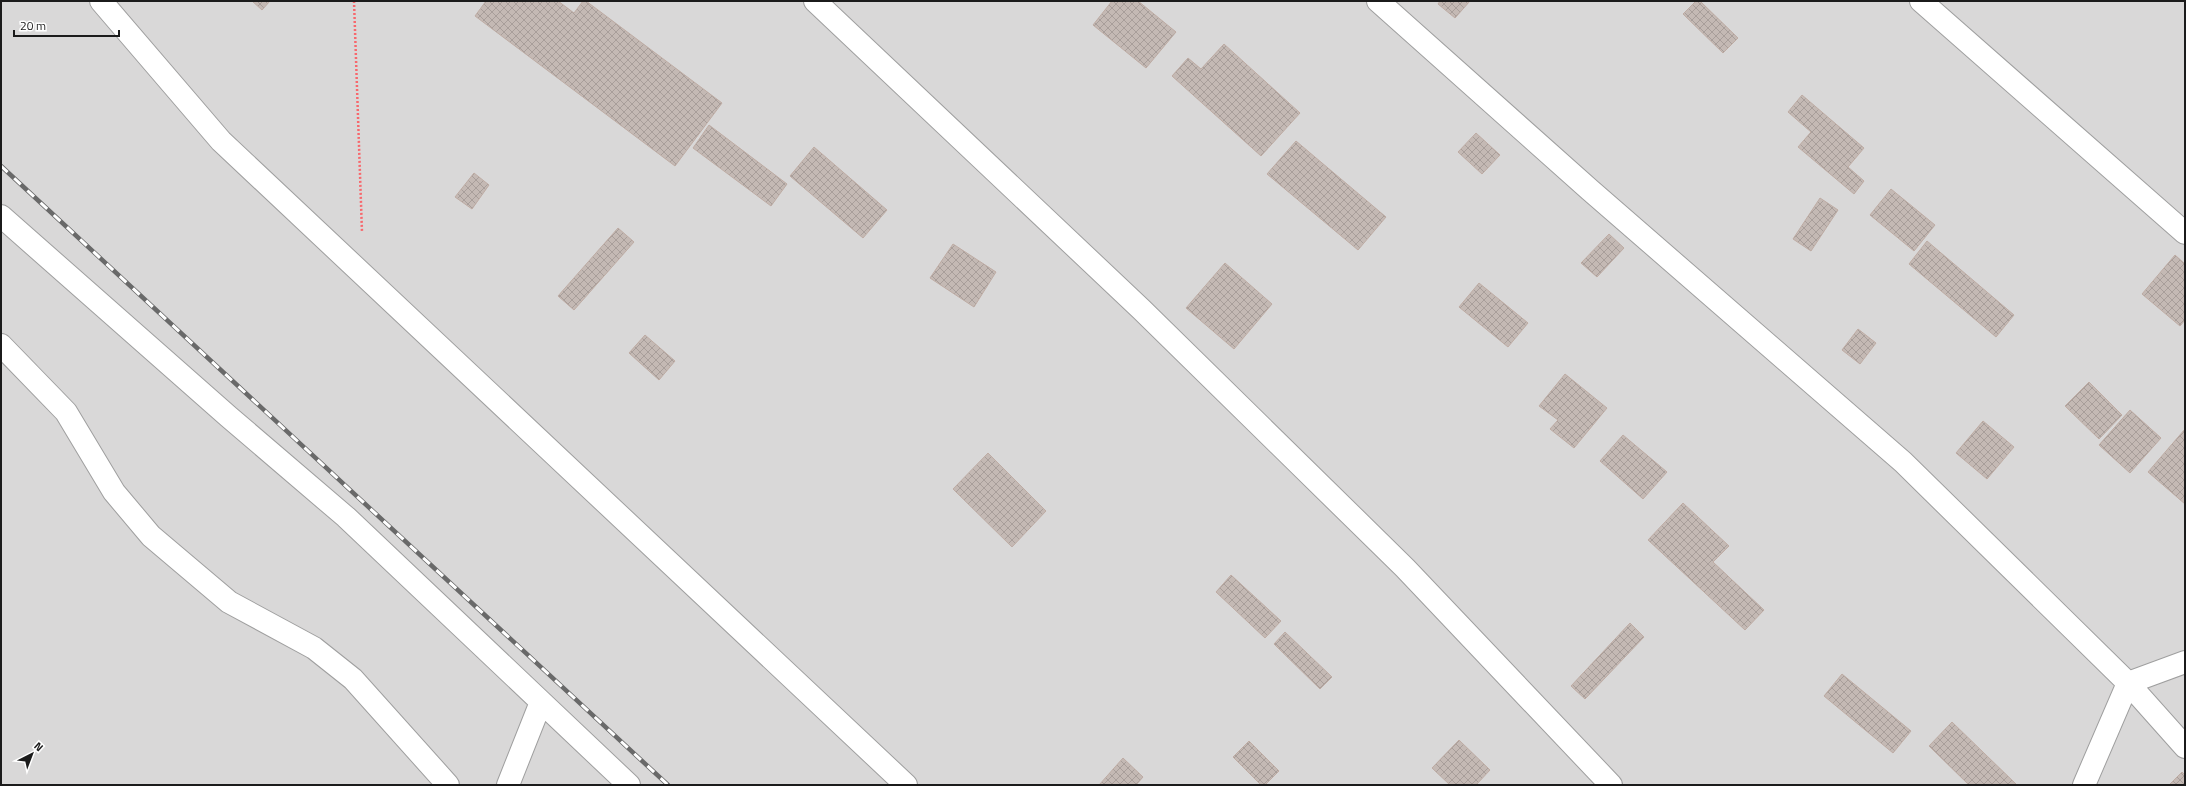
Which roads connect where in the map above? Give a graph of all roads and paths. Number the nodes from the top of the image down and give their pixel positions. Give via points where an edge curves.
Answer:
1 (101, 1) edge
2 (354, 1) edge
3 (815, 1) edge
4 (1378, 1) edge
5 (1921, 1) edge
6 (1, 216) edge
7 (2185, 232) edge
8 (363, 276) junction
9 (1, 345) edge
10 (2185, 662) edge
11 (2128, 683) junction
12 (541, 702) junction
13 (2185, 747) edge
14 (448, 785) edge
15 (508, 785) edge
16 (629, 785) edge
17 (906, 785) edge
18 (1611, 785) edge
19 (2084, 785) edge

1 - 8 street via 220,141
2 - 8 path
3 - 18 street via 1141,309 1405,568
4 - 11 street via 1590,190 1903,462
5 - 7 street
6 - 12 street via 128,330 346,517
8 - 17 street
9 - 14 street via 66,412 114,492 151,536 229,602 314,648 353,679
10 - 11 street
11 - 13 street
11 - 19 street
12 - 15 street
12 - 16 street

